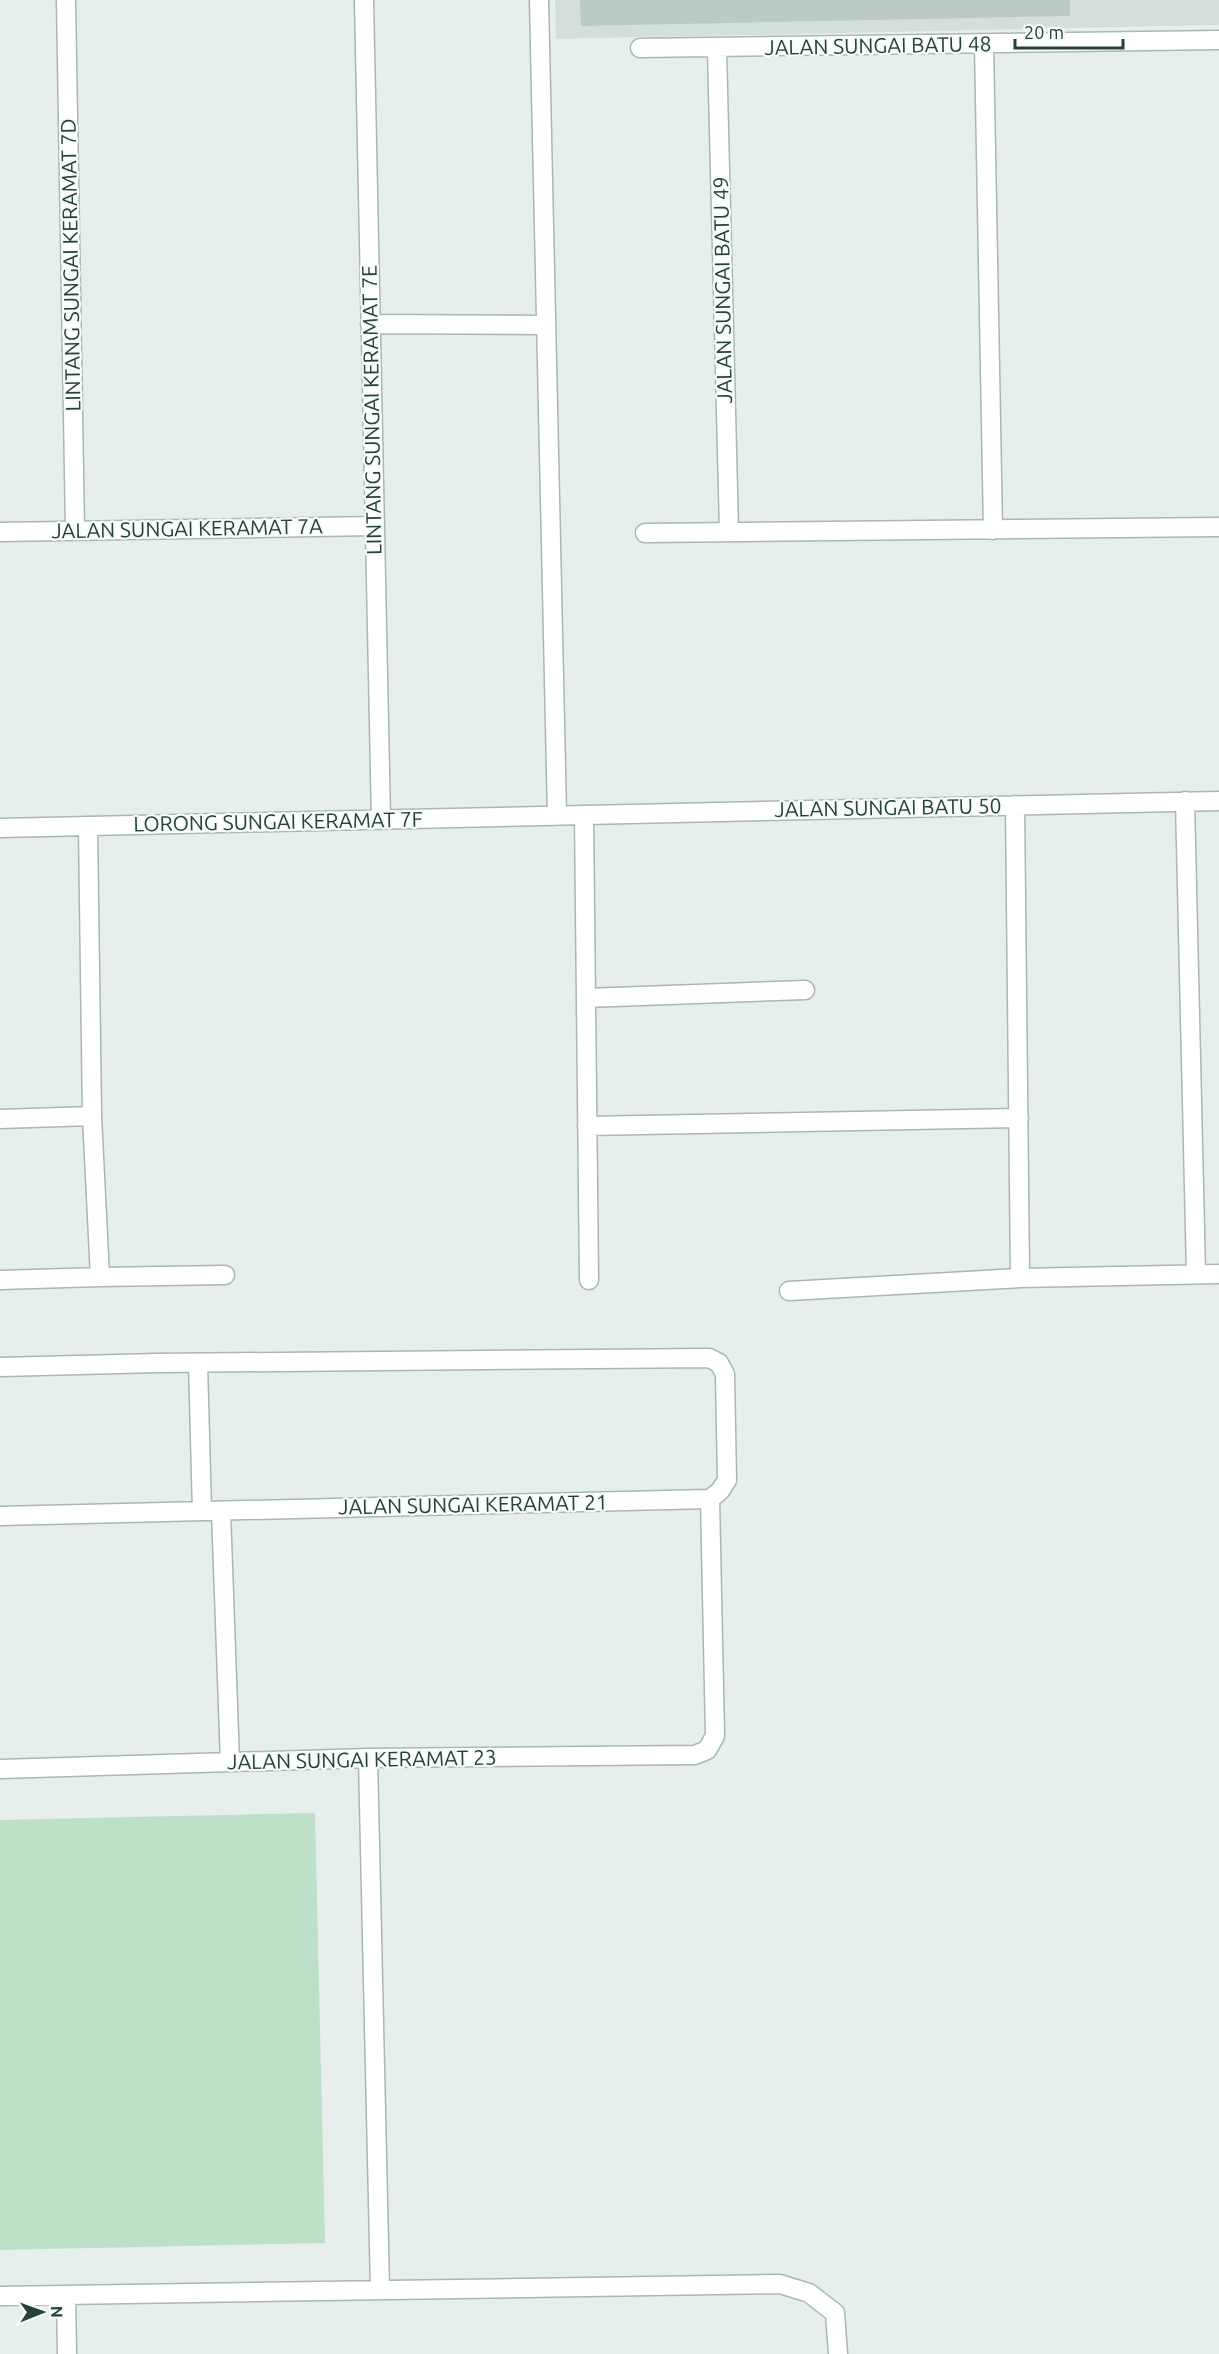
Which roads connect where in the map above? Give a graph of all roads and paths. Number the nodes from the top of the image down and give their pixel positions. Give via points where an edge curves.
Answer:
1 (66, 0) edge
2 (364, 0) edge
3 (539, 0) edge
4 (1219, 40) edge
5 (984, 44) junction
6 (640, 48) dead end
7 (717, 49) junction
8 (370, 324) junction
9 (546, 325) junction
10 (374, 526) junction
11 (1219, 527) edge
12 (993, 530) junction
13 (75, 531) junction
14 (729, 531) junction
15 (0, 532) edge
16 (645, 533) dead end
17 (1185, 801) junction
18 (1219, 801) edge
19 (1015, 805) junction
20 (557, 815) junction
21 (584, 815) junction
22 (381, 820) junction
23 (88, 826) junction
24 (0, 828) edge
25 (805, 990) dead end
26 (586, 998) junction
27 (92, 1116) junction
28 (1018, 1118) junction
29 (0, 1119) edge
30 (587, 1126) junction
31 (1219, 1274) edge
32 (225, 1275) dead end
33 (1196, 1275) junction
34 (100, 1277) junction
35 (1020, 1278) junction
36 (0, 1280) edge
37 (589, 1280) dead end
38 (789, 1291) dead end
39 (198, 1363) junction
40 (0, 1367) edge
41 (710, 1500) junction
42 (202, 1511) junction
43 (221, 1511) junction
44 (0, 1516) edge
45 (368, 1758) junction
46 (230, 1762) junction
47 (0, 1769) edge
48 (380, 2290) junction
49 (66, 2295) junction
50 (0, 2296) edge
51 (67, 2354) edge
52 (838, 2354) edge

1 - 13 street, LINTANG SUNGAI KERAMAT 7D
2 - 8 street, LINTANG SUNGAI KERAMAT 7E
3 - 9 street
4 - 5 street, JALAN SUNGAI BATU 48
5 - 7 street, JALAN SUNGAI BATU 48
5 - 12 street
6 - 7 street, JALAN SUNGAI BATU 48
7 - 14 street, JALAN SUNGAI BATU 49
8 - 9 street
8 - 10 street, LINTANG SUNGAI KERAMAT 7E
9 - 20 street
10 - 13 street, JALAN SUNGAI KERAMAT 7A
10 - 22 street, LINTANG SUNGAI KERAMAT 7E
11 - 12 street
12 - 14 street
13 - 15 street, JALAN SUNGAI KERAMAT 7A
14 - 16 street
17 - 18 street, JALAN SUNGAI BATU 50
17 - 19 street, JALAN SUNGAI BATU 50
17 - 33 street
19 - 21 street, JALAN SUNGAI BATU 50
19 - 28 street
20 - 21 street, JALAN SUNGAI BATU 50
20 - 22 street, LORONG SUNGAI KERAMAT 7F
21 - 26 street
22 - 23 street, LORONG SUNGAI KERAMAT 7F
23 - 24 street, LORONG SUNGAI KERAMAT 7F
23 - 27 street
25 - 26 street
26 - 30 street
27 - 29 street
27 - 34 street
28 - 30 street
28 - 35 street
30 - 37 street
31 - 33 street
32 - 34 street
33 - 35 street
34 - 36 street
35 - 38 street
39 - 40 street
39 - 41 street via 709,1358 719,1363 725,1374 728,1480
39 - 42 street
41 - 43 street, JALAN SUNGAI KERAMAT 21
41 - 45 street, JALAN SUNGAI KERAMAT 23 via 715,1736 707,1750 695,1755
42 - 43 street, JALAN SUNGAI KERAMAT 21
42 - 44 street, JALAN SUNGAI KERAMAT 21
43 - 46 street
45 - 46 street, JALAN SUNGAI KERAMAT 23
45 - 48 street
46 - 47 street, JALAN SUNGAI KERAMAT 23
48 - 49 street
48 - 52 street via 780,2284 809,2294 835,2313
49 - 50 street
49 - 51 street

